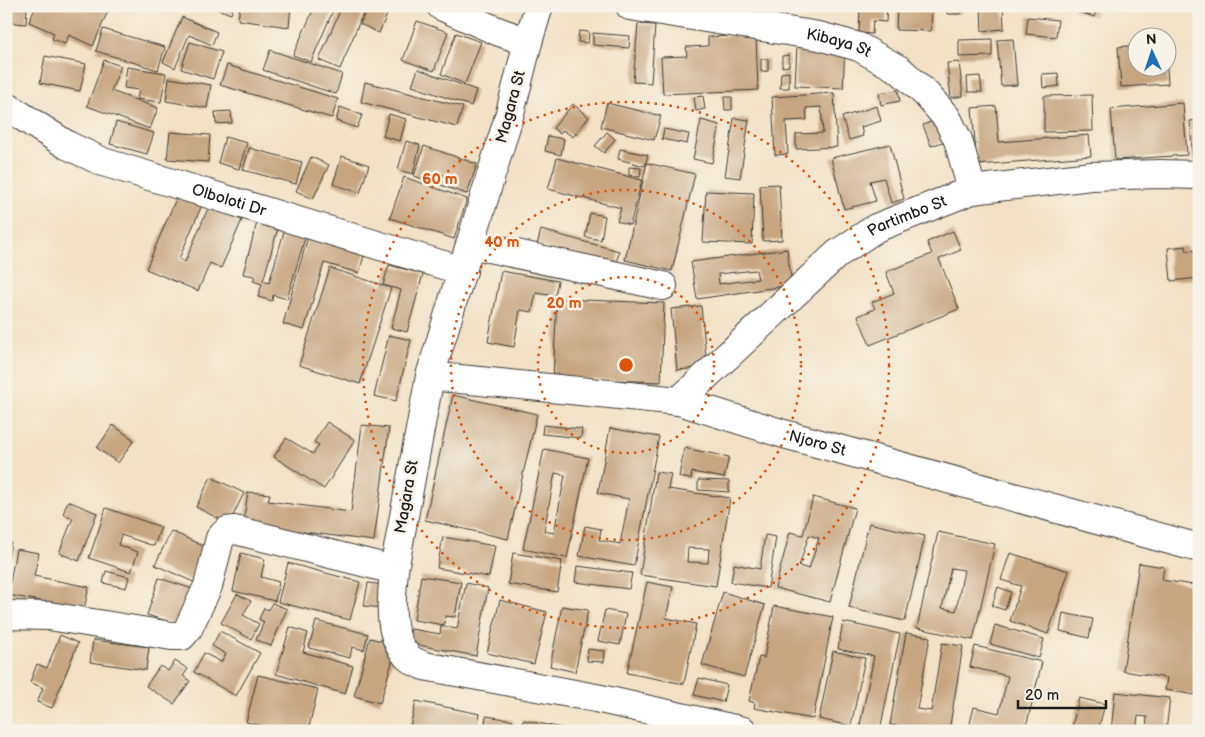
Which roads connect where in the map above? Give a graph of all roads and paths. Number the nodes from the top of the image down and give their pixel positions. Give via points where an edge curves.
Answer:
1 (441, 6) edge
2 (539, 6) edge
3 (630, 6) edge
4 (528, 42) junction
5 (6, 106) edge
6 (1199, 176) edge
7 (972, 190) junction
8 (471, 244) junction
9 (462, 271) junction
10 (663, 286) dead end
11 (430, 376) junction
12 (680, 402) junction
13 (1199, 548) edge
14 (394, 570) junction
15 (6, 615) edge
16 (743, 731) edge

1 - 4 street
2 - 4 street, Magara St
3 - 7 street, Kibaya St via 819,36 859,47 900,70 947,118 958,140
4 - 8 street, Magara St
5 - 9 street, Olboloti Dr via 67,145 103,162
6 - 7 street, Partimbo St via 1091,176
7 - 12 street, Partimbo St via 876,228 836,254
8 - 9 street, Magara St
8 - 10 street
9 - 11 street, Magara St
11 - 12 street, Njoro St
11 - 14 street, Magara St
12 - 13 street, Njoro St via 784,434
14 - 15 street via 235,530 220,538 208,586 182,636 49,616
14 - 16 street, Magara St via 392,621 396,640 408,658 424,666 596,698

